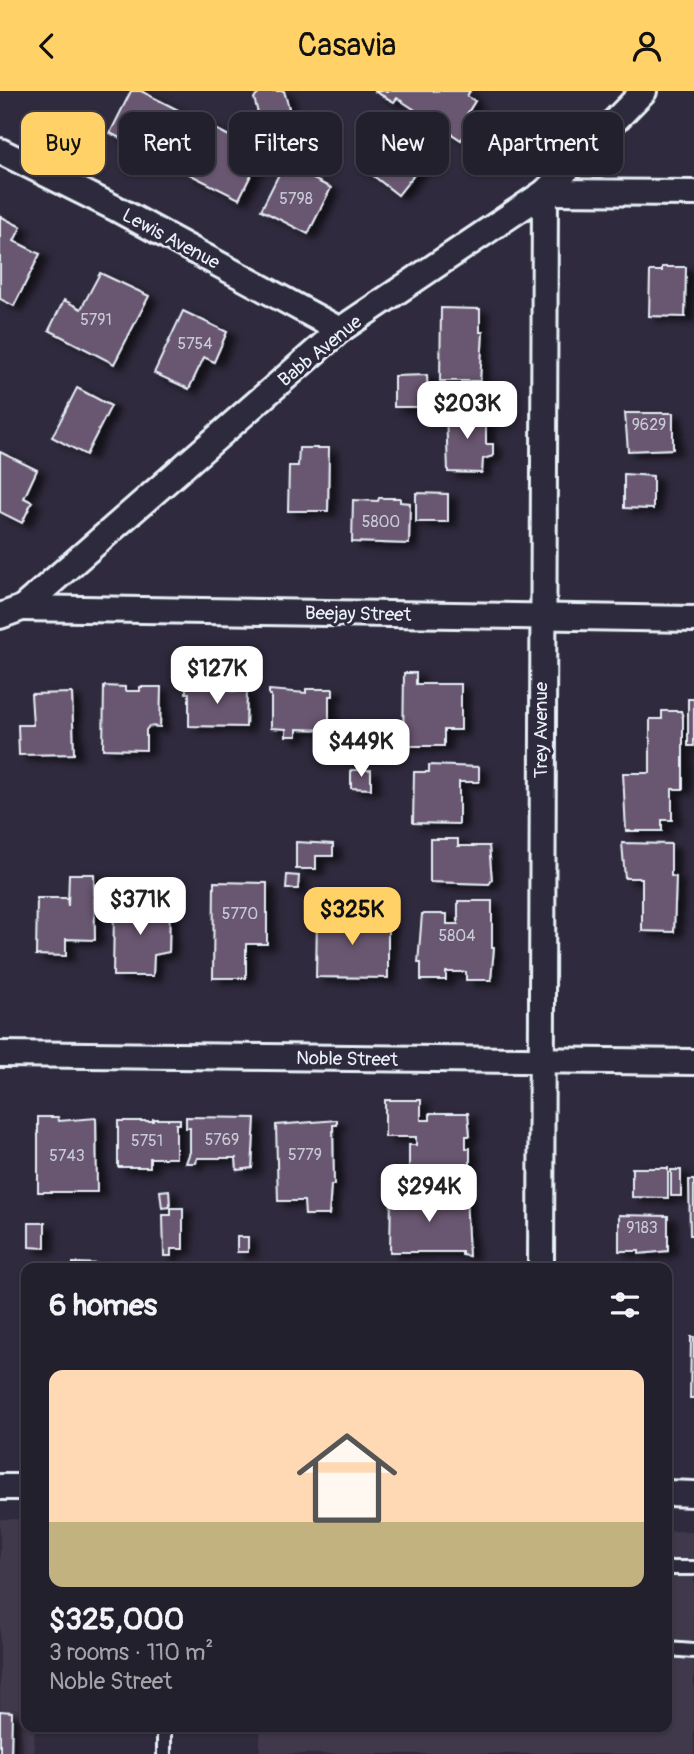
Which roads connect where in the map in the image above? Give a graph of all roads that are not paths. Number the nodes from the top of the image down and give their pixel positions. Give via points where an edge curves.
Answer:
1 (644, 91) edge
2 (0, 151) edge
3 (545, 192) junction
4 (694, 193) edge
5 (340, 330) junction
6 (11, 612) edge
7 (541, 617) junction
8 (694, 619) edge
9 (0, 1054) edge
10 (541, 1062) junction
11 (694, 1062) edge
12 (541, 1263) edge
13 (0, 1487) edge
14 (21, 1487) edge
15 (672, 1493) edge
16 (694, 1494) edge
17 (672, 1568) edge
18 (694, 1568) edge
19 (672, 1649) edge
20 (694, 1651) edge
21 (164, 1732) edge
22 (164, 1754) edge

1 - 3 street, Babb Avenue
2 - 5 street, Lewis Avenue
3 - 4 street
3 - 5 street, Babb Avenue
3 - 7 street, Trey Avenue
5 - 6 street, Babb Avenue
6 - 7 street, Beejay Street
7 - 8 street, Beejay Street
7 - 10 street, Trey Avenue
9 - 10 street, Noble Street
10 - 11 street, Noble Street
10 - 12 street, Trey Avenue
13 - 14 street
15 - 16 street
17 - 18 lane
19 - 20 lane
21 - 22 lane

